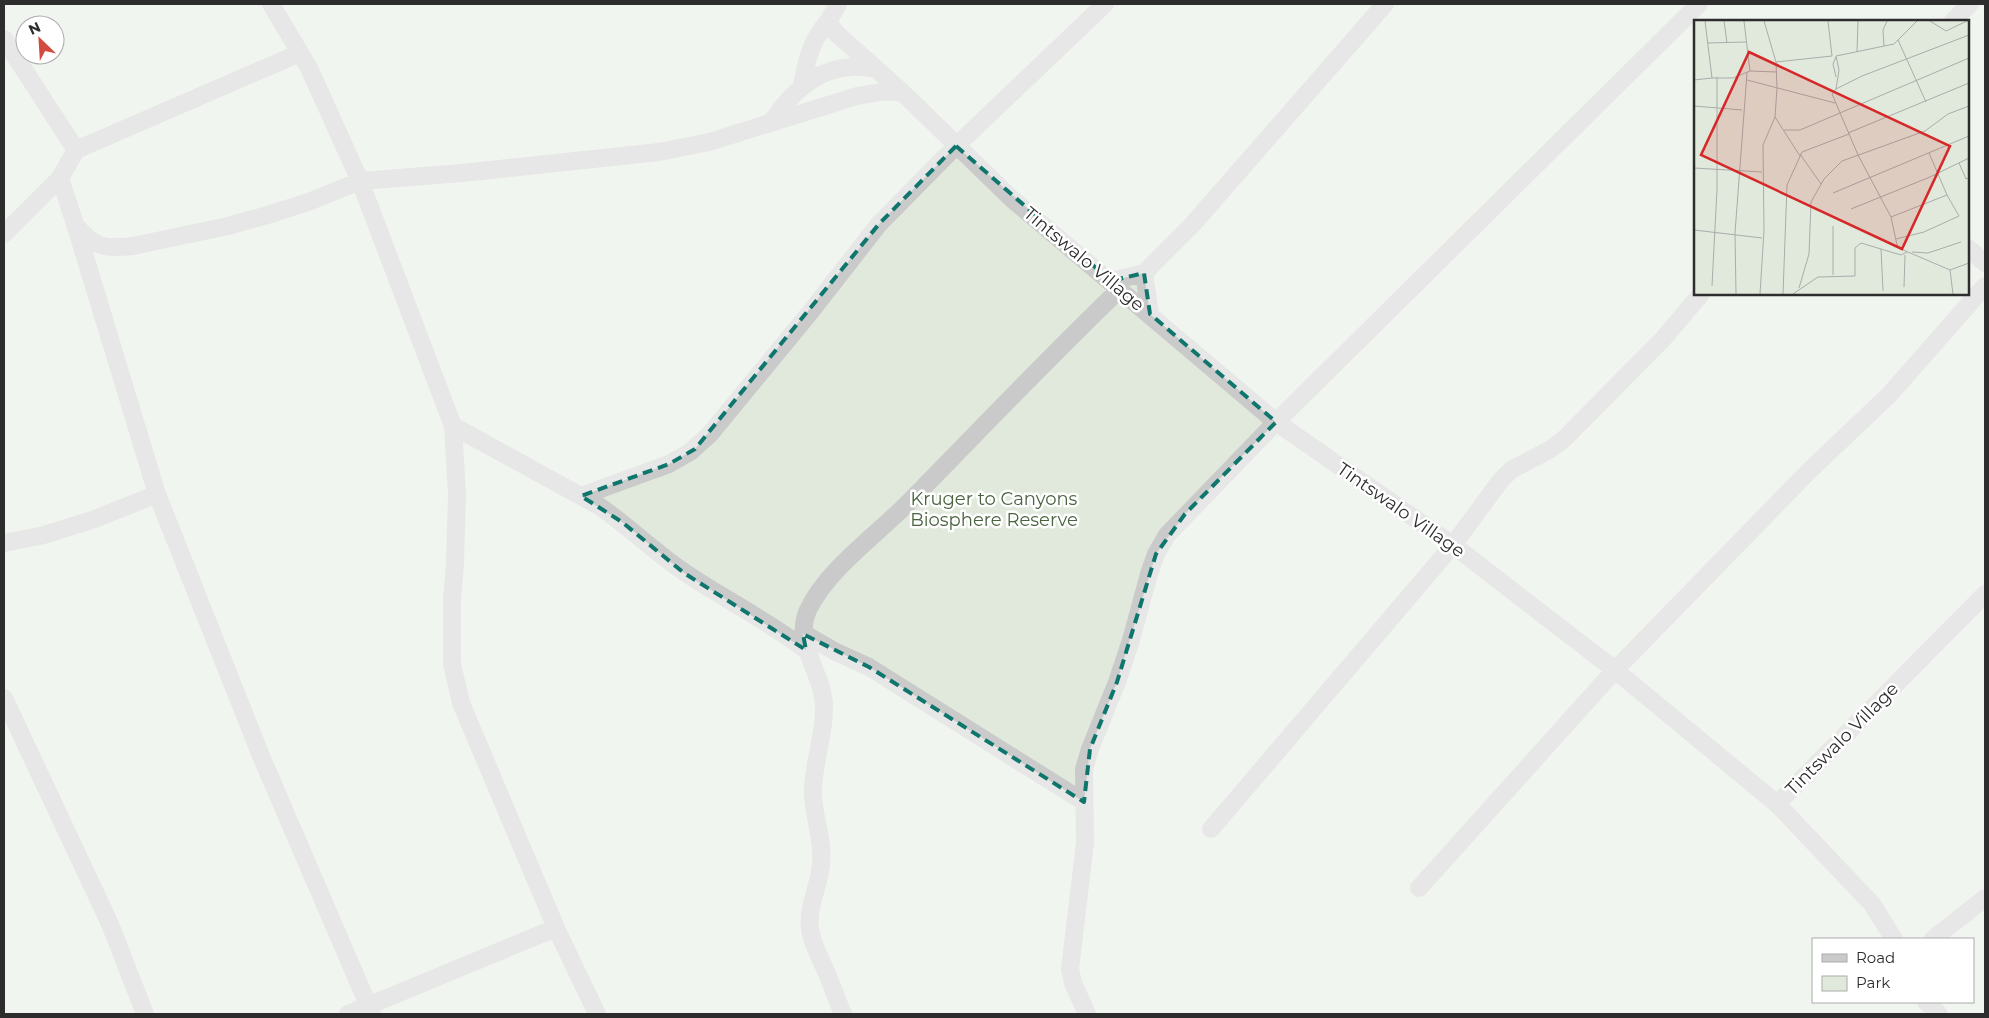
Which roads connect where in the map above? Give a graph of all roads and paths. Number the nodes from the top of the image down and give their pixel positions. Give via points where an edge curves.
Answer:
1 (271, 4) edge
2 (838, 4) edge
3 (1105, 4) edge
4 (1385, 4) edge
5 (1698, 4) edge
6 (1970, 4) edge
7 (829, 20) junction
8 (1953, 20) edge
9 (4, 40) edge
10 (300, 53) junction
11 (876, 69) junction
12 (802, 85) junction
13 (902, 92) junction
14 (772, 121) junction
15 (956, 146) junction
16 (76, 150) junction
17 (60, 178) junction
18 (360, 181) junction
19 (76, 227) junction
20 (4, 234) edge
21 (1969, 249) edge
22 (1985, 264) edge
23 (1144, 273) junction
24 (1115, 285) junction
25 (1985, 286) edge
26 (1700, 295) edge
27 (1150, 314) junction
28 (1276, 422) junction
29 (453, 426) junction
30 (157, 494) junction
31 (581, 496) junction
32 (4, 543) edge
33 (1453, 545) junction
34 (1985, 594) edge
35 (805, 641) junction
36 (1615, 670) junction
37 (4, 698) edge
38 (1084, 802) junction
39 (1777, 804) junction
40 (1212, 829) dead end
41 (1419, 888) dead end
42 (1985, 898) edge
43 (556, 928) junction
44 (1893, 938) edge
45 (1933, 938) edge
46 (1927, 1003) edge
47 (370, 1010) edge
48 (146, 1014) edge
49 (348, 1014) edge
50 (597, 1014) edge
51 (842, 1014) edge
52 (1087, 1014) edge
53 (1939, 1014) edge

1 - 10 street
2 - 7 street
3 - 15 street
4 - 23 street via 1192,225
5 - 28 street
6 - 8 street
7 - 11 street, Tintswalo Village via 836,33
7 - 12 street via 818,32
9 - 16 street
10 - 16 street
10 - 18 street
11 - 12 street via 852,67 832,71
11 - 13 street, Tintswalo Village
12 - 14 street
13 - 14 street via 857,96
13 - 15 street, Tintswalo Village
14 - 18 street via 709,142 659,152
15 - 24 street, Tintswalo Village via 1012,199
15 - 31 street via 879,224 812,310 695,449 669,464
16 - 17 street
17 - 19 street
17 - 20 street
18 - 19 street via 272,214 133,246 97,245 87,240
18 - 29 street
19 - 30 street
21 - 22 street
23 - 24 street
23 - 27 street
24 - 27 street, Tintswalo Village
24 - 35 street via 904,507 824,585 807,612
25 - 36 street via 1889,395 1802,478
26 - 33 street via 1663,339 1563,440 1505,475
27 - 28 street, Tintswalo Village
28 - 33 street, Tintswalo Village
28 - 38 street via 1185,514 1156,554 1117,682 1084,769
29 - 31 street
29 - 43 street via 457,494 452,664 464,712
30 - 32 street via 95,519
30 - 47 street via 261,756
31 - 35 street via 622,522 684,573 781,631
33 - 36 street, Tintswalo Village
33 - 40 street
34 - 39 street, Tintswalo Village
35 - 38 street via 869,667
35 - 51 street via 824,705 813,793 822,856 810,931
36 - 39 street, Tintswalo Village
36 - 41 street
37 - 48 street via 110,924
38 - 52 street via 1085,843 1070,968
39 - 44 street via 1872,904
42 - 45 street
43 - 47 street
43 - 50 street
46 - 53 street
47 - 49 street

